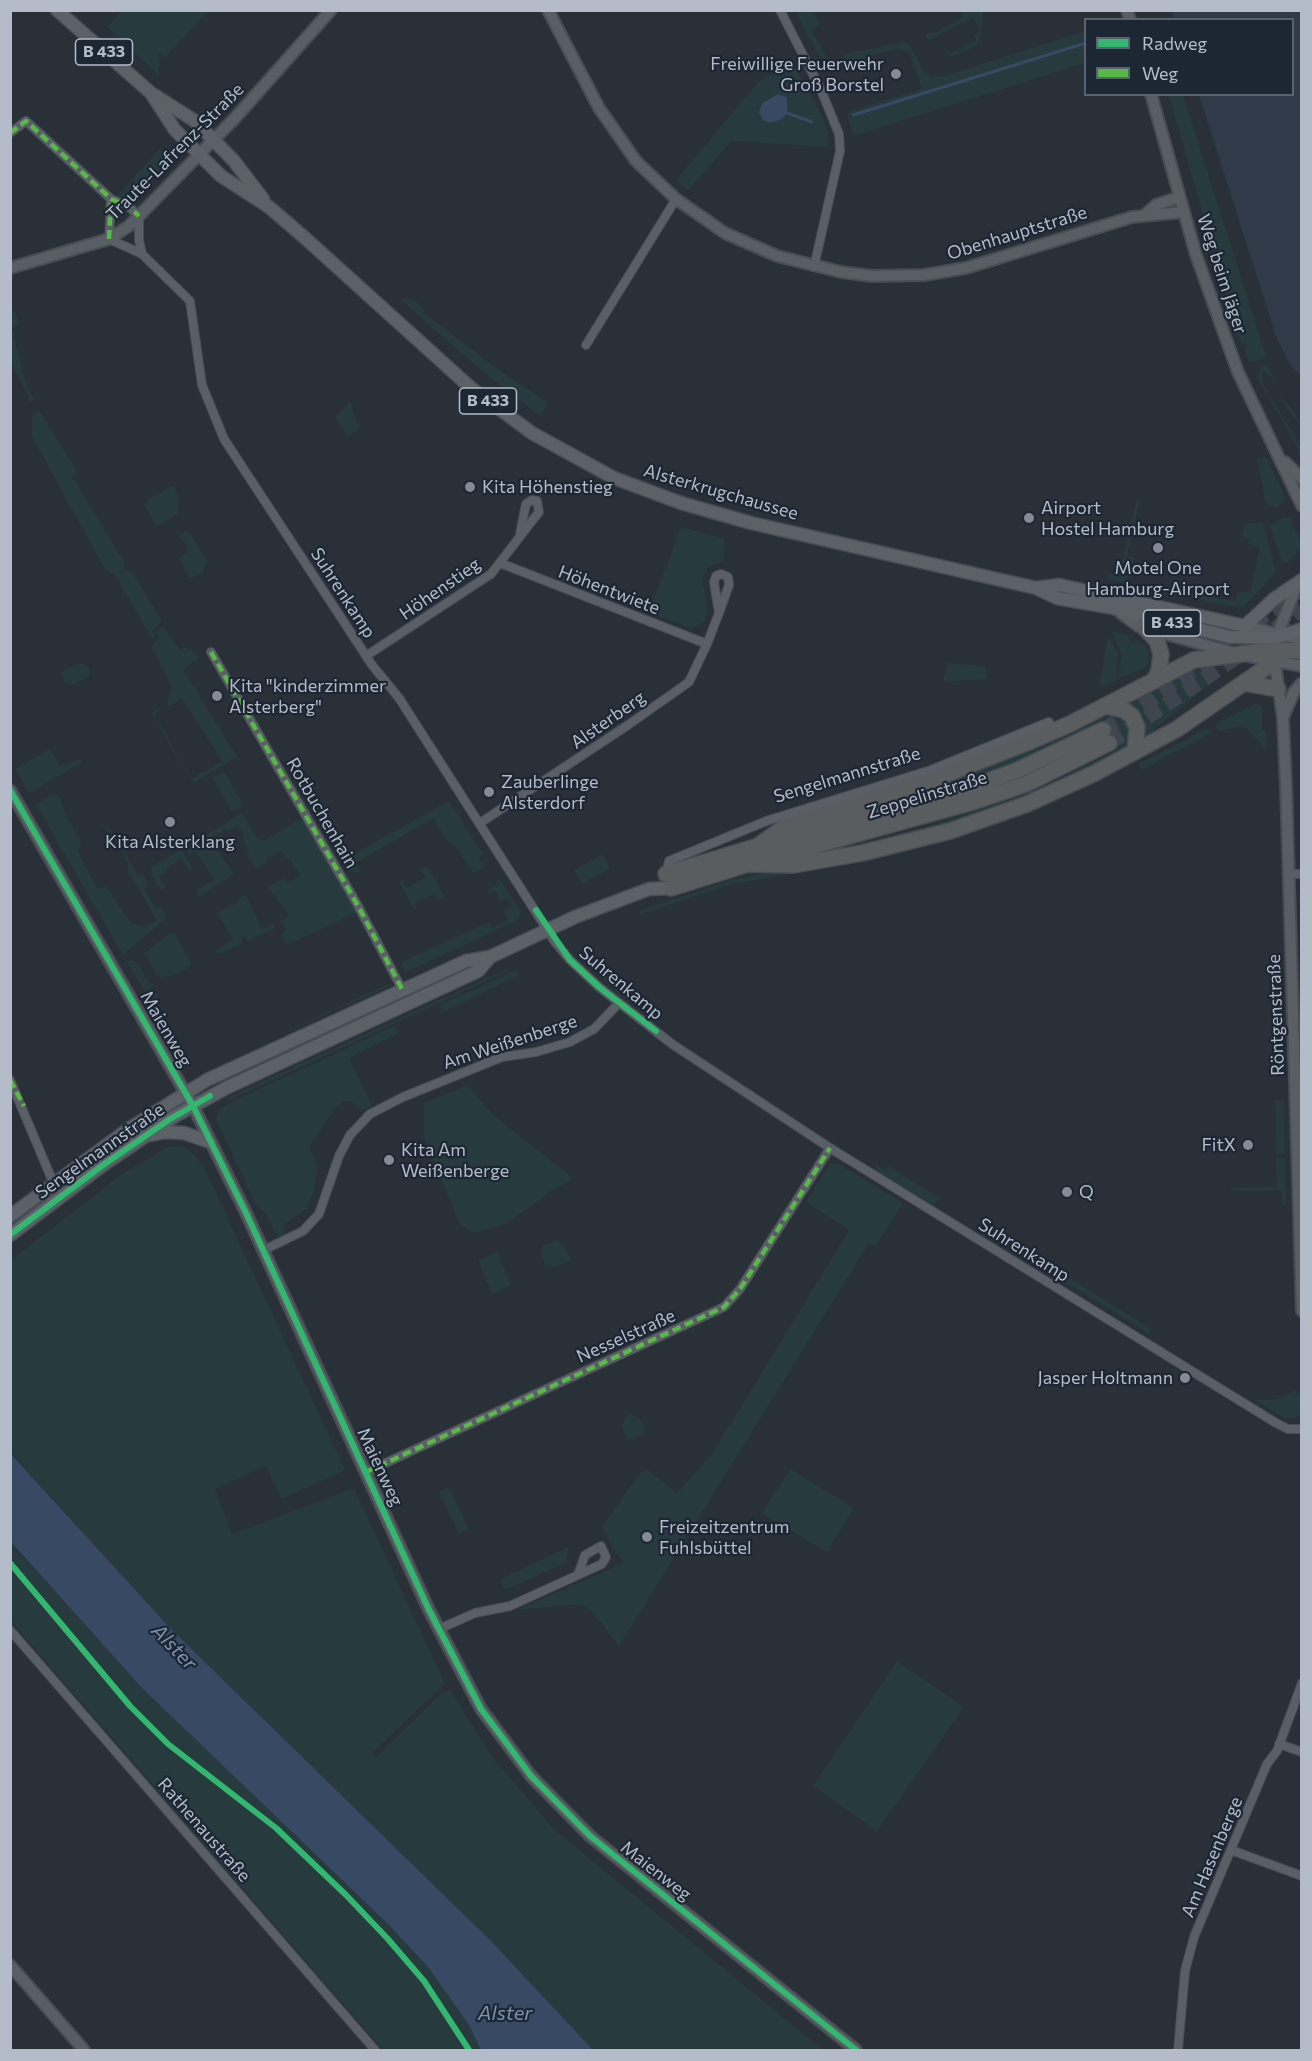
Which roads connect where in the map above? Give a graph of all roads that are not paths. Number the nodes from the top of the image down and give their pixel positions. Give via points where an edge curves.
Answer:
1 (57, 10) edge
2 (331, 10) edge
3 (548, 10) edge
4 (780, 10) edge
5 (151, 93) junction
6 (1152, 96) edge
7 (10, 134) edge
8 (214, 140) junction
9 (199, 155) junction
10 (1180, 197) junction
11 (111, 199) junction
12 (676, 199) junction
13 (269, 207) junction
14 (1184, 212) junction
15 (1147, 213) junction
16 (139, 216) junction
17 (109, 239) junction
18 (142, 254) junction
19 (814, 267) junction
20 (10, 268) edge
21 (586, 345) dead end
22 (1279, 456) junction
23 (1302, 479) edge
24 (1302, 506) edge
25 (520, 534) dead end
26 (500, 563) junction
27 (1299, 582) edge
28 (1036, 588) junction
29 (1114, 608) junction
30 (719, 613) dead end
31 (1245, 626) junction
32 (1145, 628) junction
33 (1302, 629) edge
34 (1302, 640) edge
35 (706, 644) junction
36 (1277, 644) junction
37 (1302, 651) edge
38 (212, 652) dead end
39 (1237, 654) junction
40 (366, 656) junction
41 (1302, 666) edge
42 (1154, 681) junction
43 (1245, 683) junction
44 (1302, 683) edge
45 (1278, 689) junction
46 (1106, 706) junction
47 (1283, 718) junction
48 (1049, 722) joint
49 (1070, 724) junction
50 (1135, 752) junction
51 (10, 790) edge
52 (480, 823) junction
53 (758, 846) junction
54 (748, 864) junction
55 (1288, 874) junction
56 (1302, 874) edge
57 (668, 881) junction
58 (548, 930) junction
59 (490, 957) junction
60 (403, 991) junction
61 (619, 1003) junction
62 (10, 1080) edge
63 (186, 1093) junction
64 (193, 1106) junction
65 (146, 1136) junction
66 (210, 1142) junction
67 (830, 1148) junction
68 (54, 1182) junction
69 (10, 1216) edge
70 (10, 1235) edge
71 (264, 1250) junction
72 (1302, 1311) edge
73 (1302, 1429) edge
74 (366, 1472) junction
75 (578, 1575) dead end
76 (439, 1629) junction
77 (10, 1630) edge
78 (1302, 1683) edge
79 (1279, 1744) junction
80 (1302, 1752) edge
81 (1232, 1850) junction
82 (1302, 1876) edge
83 (10, 1965) edge
84 (84, 2050) edge
85 (375, 2050) edge
86 (856, 2050) edge
87 (1178, 2050) edge

1 - 5 main road, Alsterkrugchaussee / B 433
2 - 8 street, Traute-Lafrenz-Straße
3 - 12 street, Obenhauptstraße via 615,134 636,161
4 - 19 street via 839,134 840,151
5 - 8 main road, Alsterkrugchaussee / B 433 via 188,115
5 - 9 main road, Alsterkrugchaussee / B 433 via 175,130
6 - 10 street, Weg beim Jäger
7 - 11 street via 26,121
8 - 9 street, Traute-Lafrenz-Straße
8 - 13 main road, Alsterkrugchaussee / B 433
9 - 13 main road, Alsterkrugchaussee / B 433 via 221,176
9 - 16 street, Traute-Lafrenz-Straße
10 - 14 street, Weg beim Jäger
10 - 15 street, Obenhauptstraße via 1156,205
11 - 16 street
11 - 17 street
12 - 19 street, Obenhauptstraße via 745,243
12 - 21 street
13 - 28 main road, Alsterkrugchaussee / B 433 via 471,388 532,433 583,463 651,493 715,513
14 - 15 street, Obenhauptstraße via 1159,216
14 - 22 street, Weg beim Jäger via 1238,372
15 - 19 street, Obenhauptstraße via 944,272 872,276
16 - 17 street, Traute-Lafrenz-Straße
16 - 18 street
17 - 18 street, Suhrenkamp
17 - 20 street, Traute-Lafrenz-Straße
18 - 40 street, Suhrenkamp via 190,301 202,385 224,439
22 - 23 street, Weg beim Jäger
22 - 24 street, Weg beim Jäger
25 - 26 street, Höhenstieg
26 - 35 street, Höhentwiete
26 - 40 street, Höhenstieg via 451,603
27 - 31 main road
27 - 36 street
28 - 29 main road, Alsterkrugchaussee / B 433 via 1057,598
28 - 31 main road, Alsterkrugchaussee via 1059,585
29 - 32 street, Alsterkrugchaussee
29 - 36 main road, Alsterkrugchaussee / B 433 via 1230,637
30 - 35 street, Alsterberg
31 - 36 street, Alsterkrugchaussee
32 - 39 street, Alsterkrugchaussee
32 - 42 highway via 1157,641 1161,654
33 - 36 main road, B 433
34 - 36 street, Alsterkrugchaussee
35 - 52 street, Alsterberg via 689,682
36 - 37 highway
36 - 39 highway
36 - 41 street, Alsterkrugchaussee
36 - 43 highway
36 - 45 street, Röntgenstraße
38 - 60 street, Rotbuchenhain
39 - 42 highway via 1194,660
40 - 52 street, Suhrenkamp via 399,698
42 - 46 highway
43 - 45 highway
43 - 50 highway
44 - 47 street, Röntgenstraße
45 - 47 street, Röntgenstraße
46 - 49 highway
46 - 50 highway via 1132,716 1137,727
47 - 55 street, Röntgenstraße
48 - 49 highway
48 - 57 street, Sengelmannstraße via 931,770 829,799 728,836 669,861
49 - 53 highway via 934,779 784,827
50 - 54 highway via 1044,797 950,831 793,865
51 - 63 street, Maienweg
52 - 58 street, Suhrenkamp
53 - 54 highway, Zeppelinstraße via 970,788 1106,737 1026,784
53 - 57 highway, Sengelmannstraße
54 - 57 highway, Sengelmannstraße
55 - 56 street
55 - 72 street, Röntgenstraße
57 - 58 main road, Sengelmannstraße
58 - 59 main road, Sengelmannstraße
58 - 61 street, Suhrenkamp via 576,966
59 - 60 main road, Sengelmannstraße via 472,958
59 - 64 main road, Sengelmannstraße via 478,971
60 - 63 main road, Sengelmannstraße
61 - 67 street, Suhrenkamp via 707,1069
61 - 71 street, Am Weißenberge via 594,1029 570,1042 474,1067 370,1114 350,1135 314,1220 303,1231
62 - 68 street
63 - 64 street, Maienweg
63 - 68 main road, Sengelmannstraße
64 - 65 main road, Sengelmannstraße
64 - 66 street, Maienweg
65 - 66 main road via 184,1133
65 - 70 main road, Sengelmannstraße
66 - 71 street, Maienweg
67 - 73 street, Suhrenkamp via 1276,1423 1288,1429
67 - 74 street, Nesselstraße via 740,1289 724,1307
68 - 69 main road, Sengelmannstraße
71 - 74 street, Maienweg
74 - 76 street, Maienweg
75 - 76 street via 510,1606 475,1613
76 - 86 street, Maienweg via 463,1678 507,1747 568,1816 623,1865
77 - 85 street, Rathenaustraße
78 - 79 street, Am Hasenberge
79 - 80 street
79 - 81 street, Am Hasenberge
81 - 82 street
81 - 87 street, Am Hasenberge via 1194,1937 1185,1971
83 - 84 street

